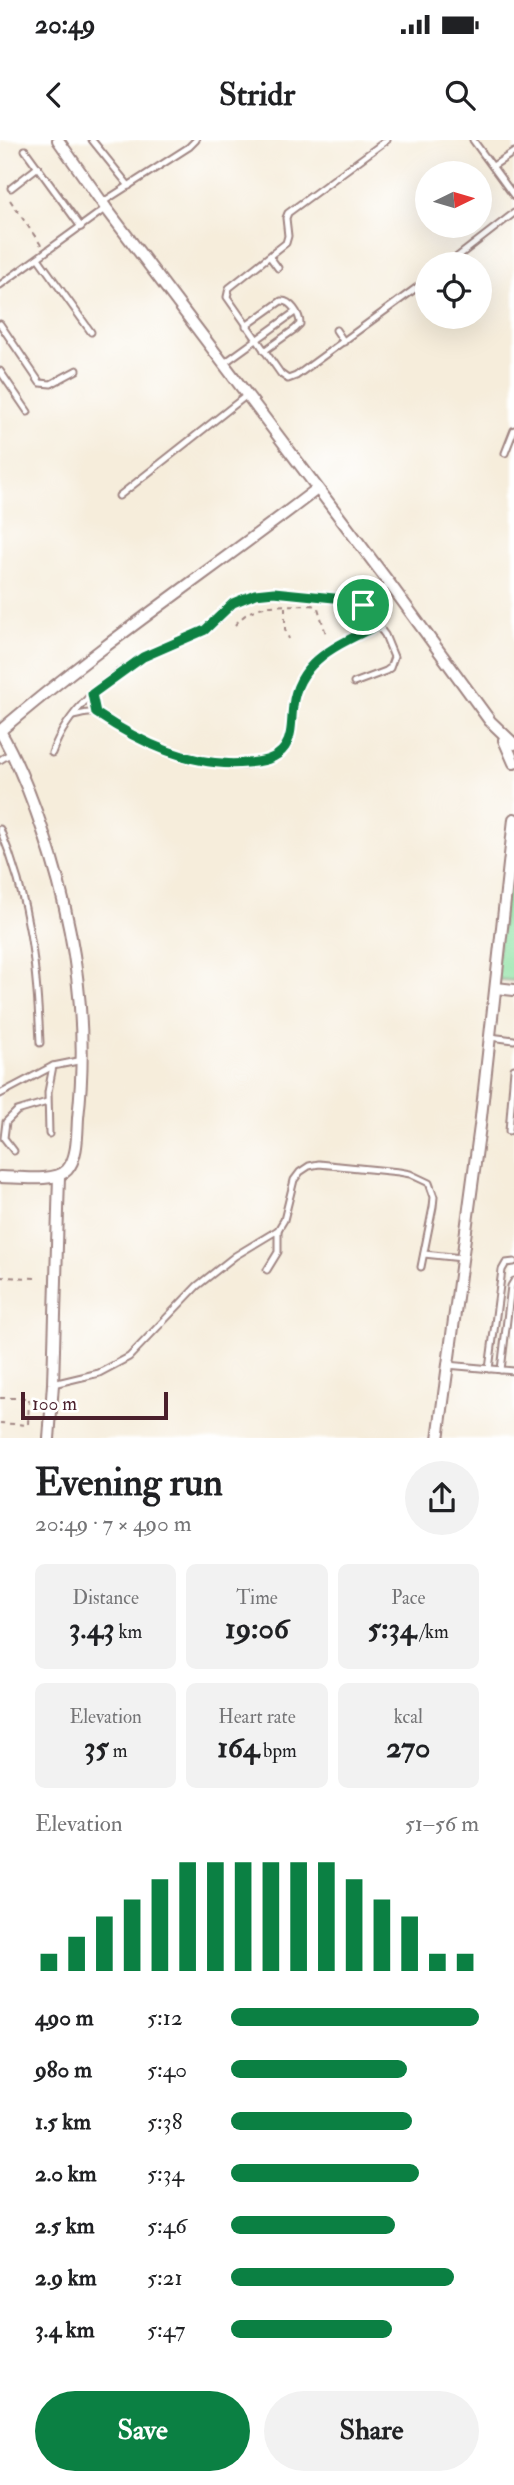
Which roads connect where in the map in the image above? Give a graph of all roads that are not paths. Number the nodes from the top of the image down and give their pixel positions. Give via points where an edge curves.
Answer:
1 (58, 140) edge
2 (92, 140) edge
3 (196, 140) edge
4 (387, 140) edge
5 (473, 140) edge
6 (25, 150) dead end
7 (514, 152) edge
8 (488, 161) edge
9 (492, 166) joint
10 (38, 167) junction
11 (128, 186) junction
12 (11, 188) dead end
13 (514, 197) edge
14 (104, 205) junction
15 (514, 214) edge
16 (81, 227) junction
17 (463, 252) edge
18 (270, 257) junction
19 (38, 258) junction
20 (278, 268) dead end
21 (0, 285) edge
22 (415, 289) edge
23 (295, 312) junction
24 (0, 324) edge
25 (246, 326) junction
26 (336, 330) dead end
27 (91, 332) dead end
28 (256, 340) junction
29 (344, 342) junction
30 (264, 351) junction
31 (223, 364) junction
32 (76, 370) dead end
33 (0, 371) edge
34 (247, 395) junction
35 (28, 412) dead end
36 (514, 430) edge
37 (505, 453) dead end
38 (317, 489) junction
39 (119, 496) dead end
40 (390, 584) junction
41 (363, 605) junction
42 (378, 625) junction
43 (354, 683) dead end
44 (92, 694) junction
45 (96, 713) junction
46 (73, 716) junction
47 (0, 731) edge
48 (501, 734) junction
49 (514, 744) edge
50 (13, 752) junction
51 (52, 753) dead end
52 (0, 760) edge
53 (514, 763) edge
54 (514, 818) edge
55 (0, 829) edge
56 (496, 988) junction
57 (514, 990) edge
58 (490, 1037) junction
59 (514, 1040) edge
60 (40, 1043) dead end
61 (83, 1060) junction
62 (53, 1066) junction
63 (514, 1069) edge
64 (0, 1094) edge
65 (47, 1102) junction
66 (509, 1131) dead end
67 (49, 1134) dead end
68 (14, 1151) dead end
69 (59, 1176) junction
70 (0, 1177) edge
71 (278, 1230) junction
72 (424, 1254) junction
73 (462, 1258) junction
74 (514, 1262) edge
75 (421, 1267) dead end
76 (267, 1270) dead end
77 (514, 1281) edge
78 (447, 1365) junction
79 (488, 1369) junction
80 (501, 1370) junction
81 (514, 1371) edge
82 (53, 1384) junction
83 (49, 1438) edge
84 (438, 1438) edge

1 - 14 street
2 - 11 lane
3 - 11 lane
4 - 18 lane via 288,214 286,243
5 - 8 lane
6 - 10 lane
7 - 9 lane
9 - 13 lane
10 - 12 lane
10 - 16 lane
11 - 14 lane
14 - 16 lane
14 - 31 street
15 - 17 lane
16 - 19 lane
18 - 20 lane
18 - 25 lane via 227,292 228,302
19 - 21 lane
19 - 27 lane
22 - 29 lane
23 - 25 lane via 281,301
23 - 28 lane
23 - 30 lane via 298,327
24 - 32 lane via 40,383 51,384
25 - 28 lane
26 - 29 lane
28 - 30 lane
28 - 31 lane
29 - 30 lane via 293,378 284,377
31 - 34 street
33 - 35 lane
34 - 38 street
34 - 39 lane
36 - 37 lane
38 - 40 street
38 - 47 street via 103,647
40 - 41 lane
40 - 48 street
41 - 42 lane
41 - 44 lane via 347,599 274,592 244,598 205,630 143,657
42 - 43 lane via 391,646 393,663 386,671
42 - 45 lane via 327,651 306,670 295,692 289,740 284,749 266,760 240,764 189,757 150,744
44 - 45 lane
44 - 46 lane
45 - 46 lane
46 - 51 lane
47 - 50 street
48 - 49 street
48 - 53 street
50 - 52 lane
50 - 61 street via 58,876 71,929
54 - 56 street
55 - 60 lane via 33,940
56 - 57 street
56 - 58 street
58 - 59 lane
58 - 73 street
61 - 62 lane
61 - 69 street via 74,1154 67,1171
62 - 64 lane
62 - 65 lane
63 - 66 lane
65 - 67 lane
65 - 68 lane via 17,1111 6,1122 5,1138
69 - 70 street
69 - 82 street
71 - 72 lane via 294,1180 309,1166 410,1174 429,1183 434,1197
71 - 76 lane via 278,1252
71 - 82 lane via 197,1286 129,1357 99,1373
72 - 73 lane
72 - 75 lane
73 - 78 street
74 - 79 lane via 506,1263 502,1270
77 - 80 lane
78 - 79 lane
78 - 84 street
79 - 80 lane
80 - 81 lane
82 - 83 street

